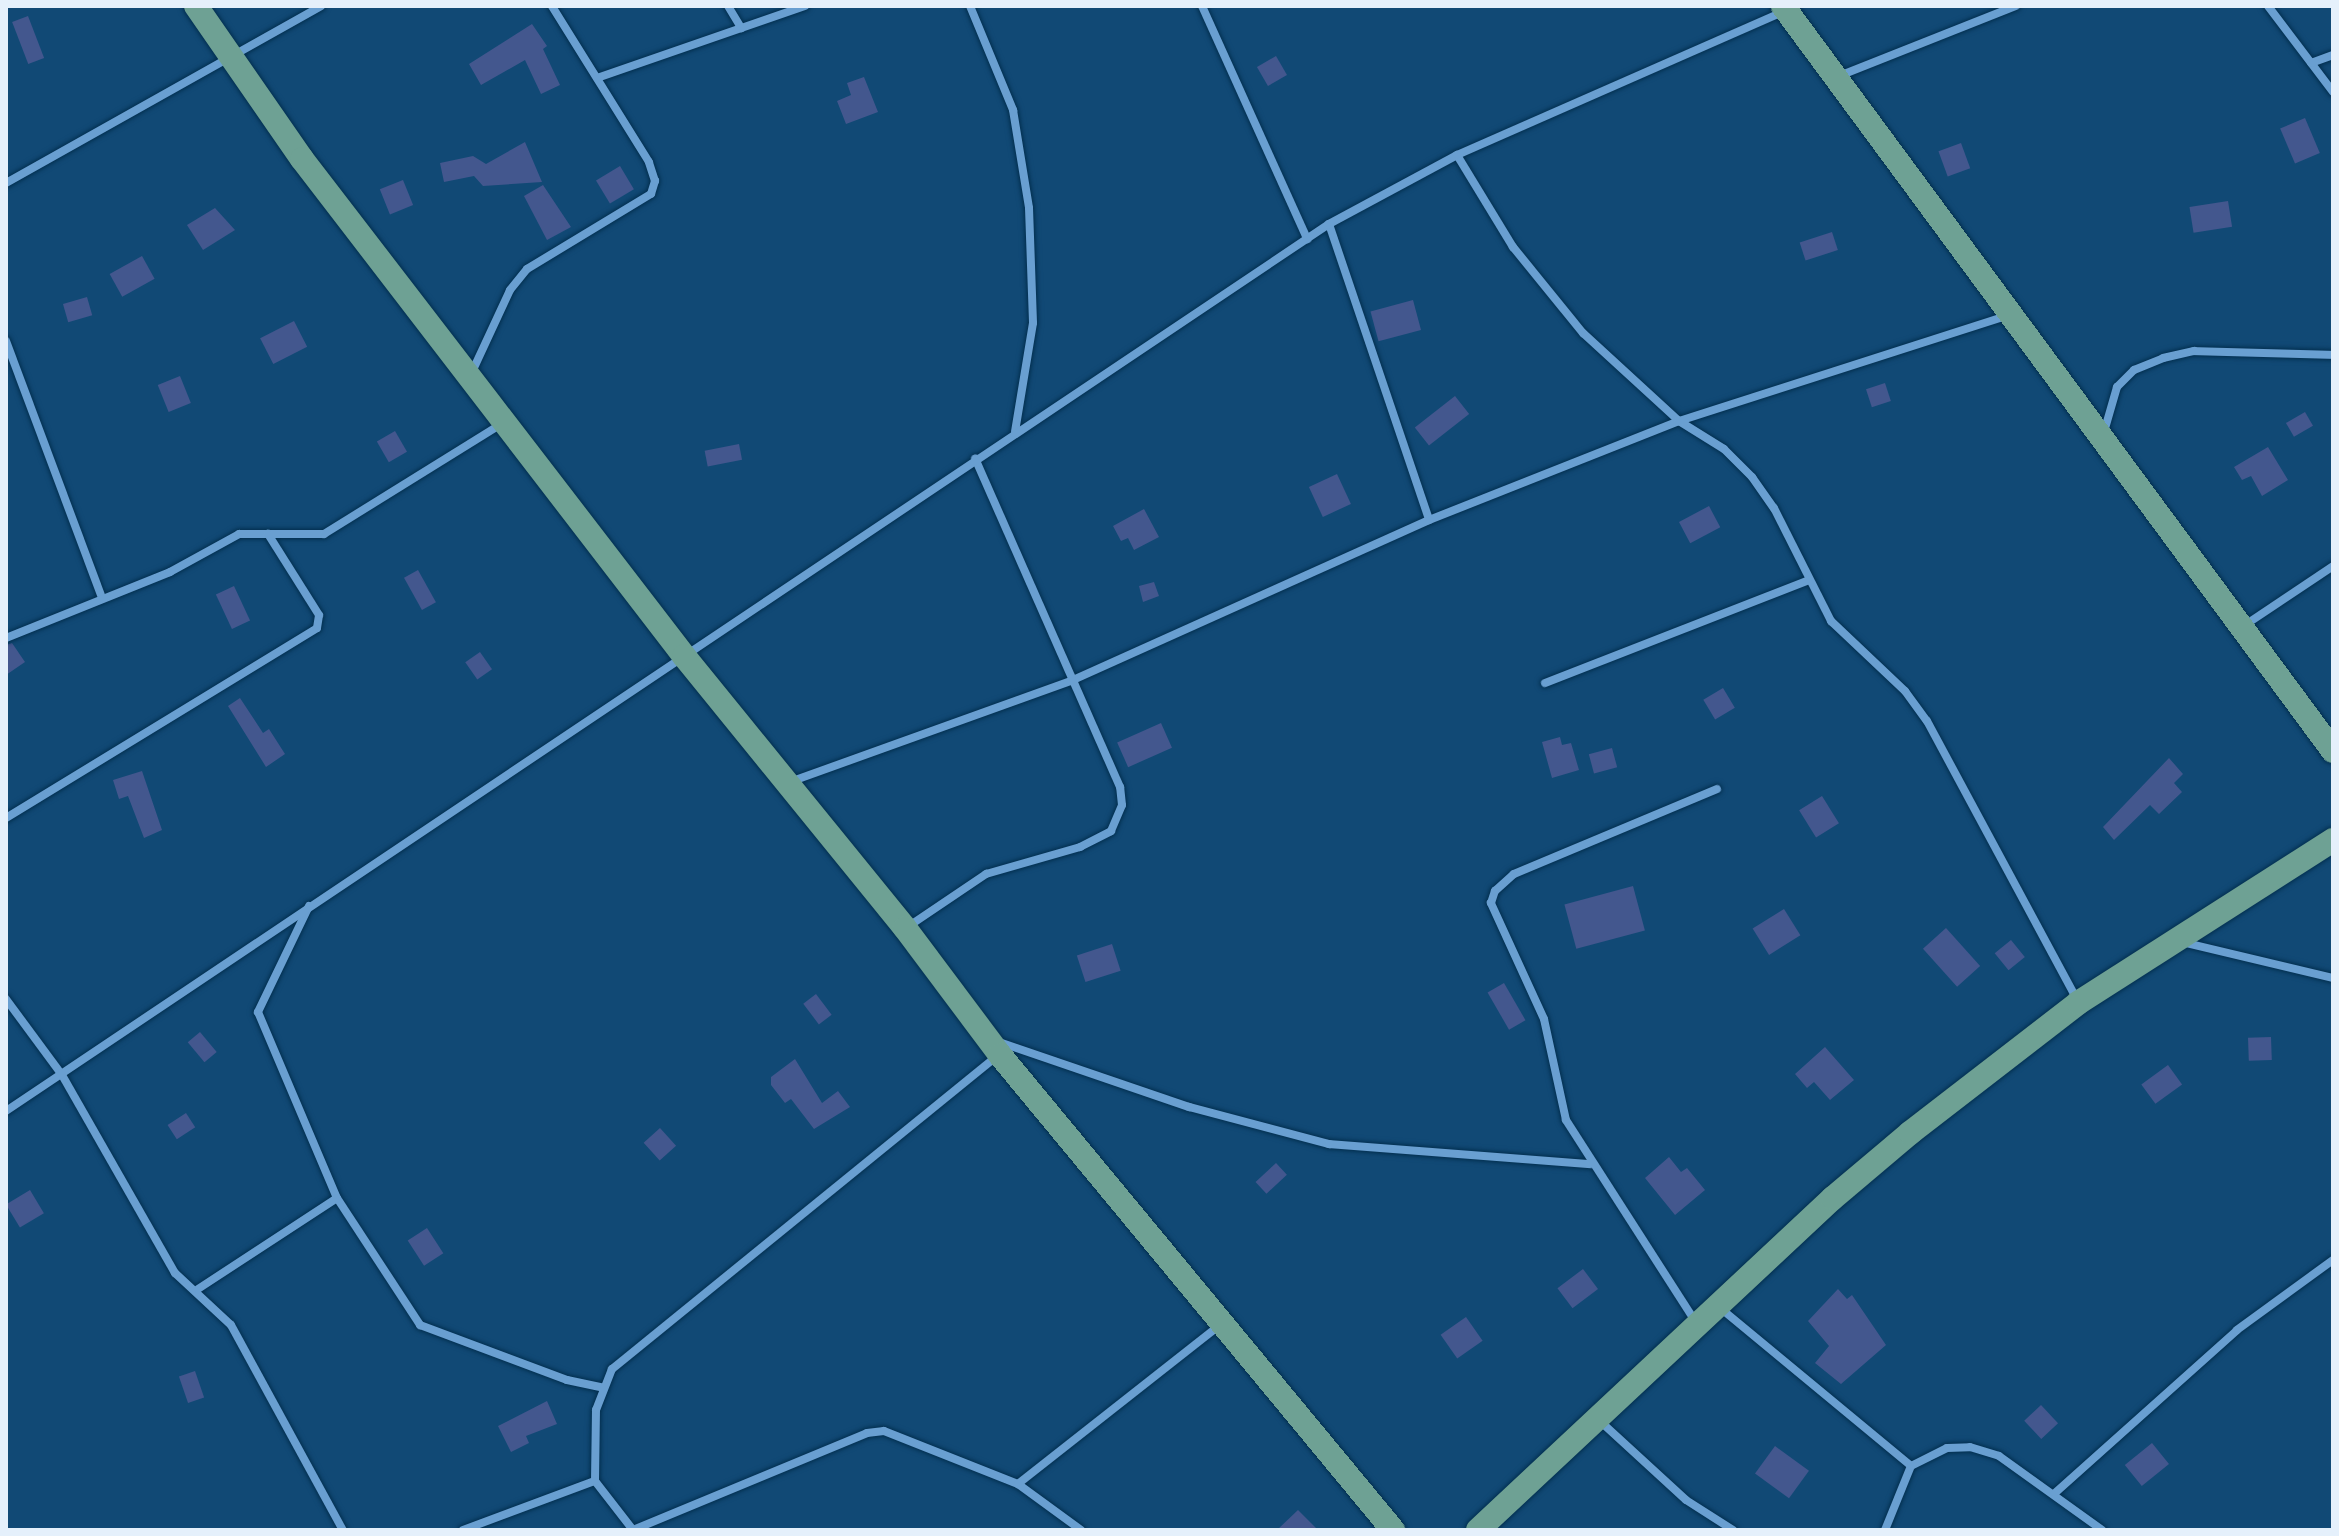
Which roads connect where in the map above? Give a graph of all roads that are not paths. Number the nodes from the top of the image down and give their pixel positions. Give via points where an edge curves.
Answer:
1 (196, 6) edge
2 (321, 6) edge
3 (552, 6) edge
4 (728, 6) edge
5 (805, 6) edge
6 (970, 6) edge
7 (1202, 6) edge
8 (2016, 6) edge
9 (2268, 6) edge
10 (1785, 8) edge
11 (741, 28) junction
12 (2333, 55) edge
13 (231, 57) junction
14 (2311, 63) junction
15 (1838, 77) junction
16 (597, 78) junction
17 (2333, 92) edge
18 (1457, 155) junction
19 (6, 183) edge
20 (1329, 224) junction
21 (1307, 239) junction
22 (2013, 313) junction
23 (6, 341) edge
24 (2333, 355) edge
25 (469, 379) junction
26 (1679, 421) junction
27 (504, 422) junction
28 (1015, 432) junction
29 (2103, 437) junction
30 (975, 459) junction
31 (1429, 520) junction
32 (268, 534) junction
33 (2333, 566) edge
34 (1807, 581) junction
35 (101, 595) junction
36 (2241, 627) junction
37 (6, 638) edge
38 (684, 656) junction
39 (1073, 680) junction
40 (1545, 683) dead end
41 (2333, 751) edge
42 (786, 784) junction
43 (1717, 789) dead end
44 (6, 818) edge
45 (2333, 840) edge
46 (309, 905) junction
47 (905, 928) junction
48 (2175, 940) junction
49 (2333, 978) edge
50 (6, 999) edge
51 (2078, 1003) junction
52 (994, 1047) junction
53 (62, 1075) junction
54 (6, 1111) edge
55 (1590, 1164) junction
56 (337, 1198) junction
57 (2333, 1260) edge
58 (198, 1289) junction
59 (1717, 1306) junction
60 (1222, 1323) junction
61 (1698, 1325) junction
62 (601, 1387) junction
63 (1597, 1419) junction
64 (1911, 1466) junction
65 (595, 1481) junction
66 (1018, 1484) junction
67 (2055, 1493) junction
68 (343, 1530) edge
69 (463, 1530) edge
70 (633, 1530) edge
71 (1081, 1530) edge
72 (1393, 1530) edge
73 (1478, 1530) edge
74 (1733, 1530) edge
75 (1885, 1530) edge
76 (2102, 1530) edge

1 - 13 street
2 - 13 street
3 - 16 street
4 - 11 street
5 - 11 street
6 - 28 street via 1013,110 1029,208 1033,323
7 - 21 street
8 - 15 street
9 - 14 street
10 - 15 street
10 - 18 street
11 - 16 street
12 - 14 street
13 - 19 street
13 - 25 street
14 - 17 street
15 - 22 street
16 - 25 street via 649,162 655,181 651,194 527,269 510,290
18 - 20 street
18 - 26 street via 1513,247 1583,333
20 - 21 street
20 - 31 street
21 - 28 street
22 - 26 street
22 - 29 street
23 - 35 street
24 - 29 street via 2194,351 2163,358 2134,370 2117,387
25 - 27 street
26 - 31 street
26 - 34 street via 1724,449 1752,477 1774,508
27 - 32 street via 324,534
27 - 38 street
28 - 30 street
29 - 36 street
30 - 38 street
30 - 39 street
31 - 39 street
32 - 35 street via 239,534 170,572
32 - 44 street via 319,615 317,628
33 - 36 street
34 - 40 street
34 - 51 street via 1831,621 1905,691 1927,721
35 - 37 street
36 - 41 street
38 - 42 street
38 - 46 street
39 - 42 street
39 - 47 street via 1120,787 1116,824 1080,847 986,874
42 - 47 street
43 - 55 street via 1514,874 1495,891 1495,921 1544,1019 1566,1120
45 - 48 street
46 - 53 street
46 - 56 street via 258,1012
47 - 52 street
48 - 49 street
48 - 51 street
50 - 53 street
51 - 59 street via 1899,1142
52 - 55 street via 1329,1144
52 - 60 street
52 - 62 street via 631,1351
53 - 54 street
53 - 58 street via 154,1240 175,1273
55 - 61 street
56 - 58 street
56 - 62 street via 420,1325 567,1380
57 - 67 street via 2237,1330
58 - 68 street via 231,1325
59 - 61 street
59 - 64 street
60 - 66 street
60 - 72 street
61 - 63 street
62 - 65 street
63 - 73 street
63 - 74 street via 1686,1500
64 - 67 street via 1947,1448 1970,1447 1999,1456
64 - 75 street
65 - 69 street
65 - 70 street
66 - 70 street via 884,1431 867,1433
66 - 71 street
67 - 76 street

